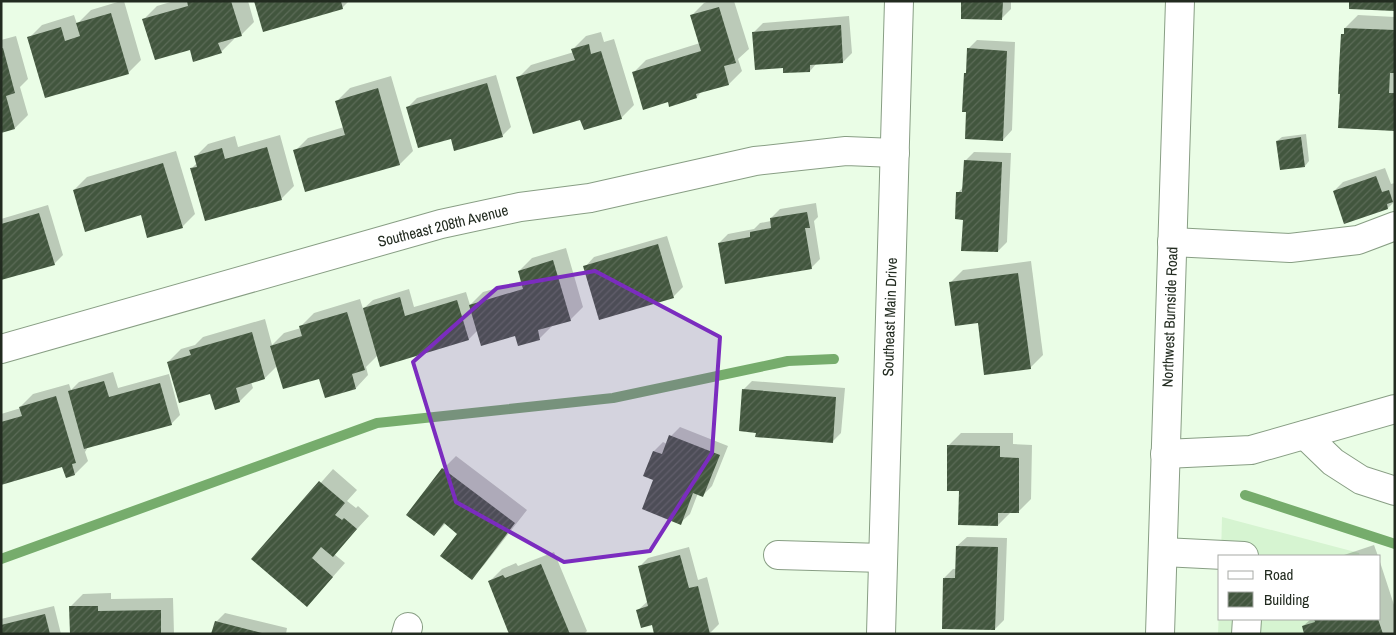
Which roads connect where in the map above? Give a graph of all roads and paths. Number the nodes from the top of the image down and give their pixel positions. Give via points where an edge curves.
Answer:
1 (899, 1) edge
2 (1180, 1) edge
3 (895, 153) junction
4 (1395, 226) edge
5 (1172, 242) junction
6 (1, 349) edge
7 (1395, 409) edge
8 (1306, 435) junction
9 (1165, 454) junction
10 (1395, 491) edge
11 (1162, 552) junction
12 (1224, 555) edge
13 (778, 556) dead end
14 (883, 558) junction
15 (1247, 620) edge
16 (881, 634) edge
17 (1160, 634) edge
18 (1246, 634) edge

1 - 3 street, Southeast Main Drive
2 - 5 street, Northwest Burnside Road
3 - 6 street, Southeast 208th Avenue via 846,151 755,161 590,198 520,206 432,227
3 - 14 street, Southeast Main Drive
4 - 5 street via 1358,240 1290,248
5 - 9 street, Northwest Burnside Road
7 - 8 street
8 - 9 street via 1252,450
8 - 10 street via 1333,462 1361,480
9 - 11 street, Northwest Burnside Road
11 - 12 street
11 - 17 street, Northwest Burnside Road
13 - 14 street
14 - 16 street, Southeast Main Drive
15 - 18 street

